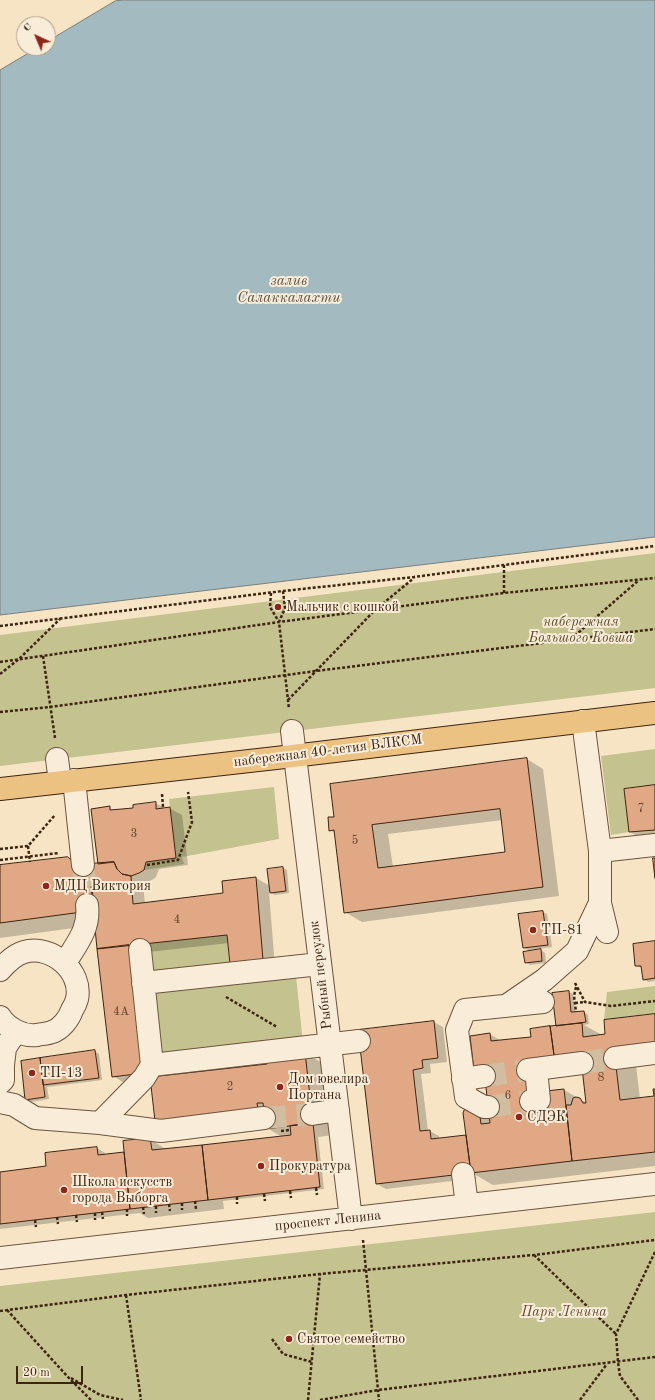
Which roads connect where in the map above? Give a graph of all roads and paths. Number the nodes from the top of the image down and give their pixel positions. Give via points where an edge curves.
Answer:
1 (655, 546) edge
2 (504, 565) junction
3 (414, 578) junction
4 (655, 578) edge
5 (639, 580) junction
6 (283, 591) junction
7 (271, 593) junction
8 (504, 593) junction
9 (375, 610) junction
10 (61, 618) junction
11 (279, 622) junction
12 (0, 626) edge
13 (655, 629) edge
14 (570, 640) junction
15 (44, 656) junction
16 (19, 659) junction
17 (0, 662) edge
18 (316, 671) junction
19 (0, 674) edge
20 (284, 675) junction
21 (50, 707) junction
22 (0, 712) edge
23 (655, 713) edge
24 (583, 721) junction
25 (292, 731) dead end
26 (295, 755) junction
27 (57, 759) joint
28 (67, 781) junction
29 (0, 789) edge
30 (188, 792) dead end
31 (162, 794) dead end
32 (164, 808) dead end
33 (59, 811) dead end
34 (655, 844) edge
35 (28, 846) junction
36 (0, 849) edge
37 (600, 851) junction
38 (63, 853) dead end
39 (52, 854) junction
40 (30, 856) junction
41 (53, 859) dead end
42 (0, 860) edge
43 (30, 862) dead end
44 (83, 865) tunnel mouth
45 (147, 865) dead end
46 (600, 903) junction
47 (87, 905) tunnel mouth
48 (607, 932) dead end
49 (140, 950) dead end
50 (65, 963) junction
51 (563, 963) junction
52 (320, 964) junction
53 (0, 970) edge
54 (143, 982) junction
55 (576, 986) junction
56 (221, 994) dead end
57 (655, 1001) edge
58 (543, 1002) dead end
59 (575, 1002) junction
60 (585, 1002) junction
61 (506, 1006) junction
62 (576, 1012) dead end
63 (0, 1017) edge
64 (16, 1031) junction
65 (359, 1041) dead end
66 (330, 1044) junction
67 (308, 1047) junction
68 (655, 1053) edge
69 (615, 1058) tunnel mouth
70 (582, 1062) tunnel mouth
71 (152, 1065) junction
72 (0, 1083) edge
73 (531, 1101) dead end
74 (0, 1102) edge
75 (488, 1107) tunnel mouth
76 (338, 1110) junction
77 (312, 1114) tunnel mouth
78 (264, 1118) tunnel mouth
79 (100, 1124) junction
80 (463, 1174) dead end
81 (655, 1184) edge
82 (316, 1188) dead end
83 (290, 1191) dead end
84 (264, 1194) dead end
85 (317, 1194) dead end
86 (237, 1197) dead end
87 (291, 1198) dead end
88 (194, 1201) dead end
89 (265, 1201) dead end
90 (182, 1203) dead end
91 (169, 1204) dead end
92 (237, 1204) dead end
93 (467, 1205) junction
94 (156, 1206) dead end
95 (143, 1207) dead end
96 (127, 1209) dead end
97 (196, 1209) dead end
98 (182, 1210) dead end
99 (170, 1211) dead end
100 (102, 1212) dead end
101 (94, 1213) dead end
102 (156, 1213) dead end
103 (144, 1214) dead end
104 (76, 1215) dead end
105 (127, 1216) dead end
106 (57, 1217) dead end
107 (103, 1219) dead end
108 (351, 1219) junction
109 (36, 1220) dead end
110 (95, 1220) dead end
111 (78, 1222) dead end
112 (58, 1224) dead end
113 (36, 1227) dead end
114 (363, 1240) dead end
115 (655, 1240) edge
116 (655, 1252) edge
117 (534, 1255) junction
118 (0, 1258) edge
119 (366, 1271) junction
120 (320, 1274) junction
121 (126, 1295) junction
122 (8, 1310) junction
123 (0, 1311) edge
124 (616, 1334) junction
125 (272, 1339) dead end
126 (655, 1357) edge
127 (312, 1362) junction
128 (618, 1362) junction
129 (608, 1363) junction
130 (67, 1376) junction
131 (378, 1390) junction
132 (91, 1400) edge
133 (123, 1400) edge
134 (141, 1400) edge
135 (308, 1400) edge
136 (320, 1400) edge
137 (379, 1400) edge
138 (580, 1400) edge
139 (638, 1400) edge

1 - 2 path
2 - 3 path
2 - 8 path
3 - 6 path
3 - 9 path
4 - 5 path
5 - 8 path
5 - 14 path
6 - 7 path
6 - 11 path via 285,608
7 - 10 path
7 - 11 path via 270,608
8 - 9 path
9 - 11 path
9 - 18 path
10 - 12 path
10 - 16 path
11 - 15 path
11 - 20 path
13 - 14 path
14 - 18 path
15 - 16 path
15 - 21 path
16 - 17 path
16 - 19 path
18 - 20 path
18 - 20 path via 288,700
20 - 21 path
21 - 22 path
21 - 27 path
23 - 24 main road, набережная 40-летия ВЛКСМ
24 - 26 main road, набережная 40-летия ВЛКСМ
24 - 37 street
25 - 26 street, Рыбный переулок
26 - 28 main road, набережная 40-летия ВЛКСМ
26 - 52 street, Рыбный переулок
27 - 28 street
28 - 29 main road, набережная 40-летия ВЛКСМ
28 - 44 street
30 - 45 path via 192,822 178,860
31 - 32 path
33 - 35 path
34 - 37 street
35 - 36 path
35 - 40 path
37 - 46 street
38 - 39 path
39 - 40 path
39 - 41 path
40 - 42 path
40 - 43 path
46 - 48 street
46 - 51 street via 578,951
47 - 50 street via 86,927
49 - 54 street
50 - 53 street via 39,950 24,952 10,959
50 - 64 street via 76,982 77,999 69,1019 51,1032 32,1036
51 - 55 path
51 - 61 street via 544,980
52 - 54 street
52 - 66 street, Рыбный переулок
54 - 71 street
55 - 59 path
55 - 60 path
56 - 67 path
57 - 60 path via 611,1006
58 - 61 street
59 - 60 path
59 - 62 path
61 - 75 street via 465,1010 457,1030 474,1077 466,1097
63 - 64 street
64 - 72 street via 5,1048 3,1080
65 - 66 street
66 - 67 street
66 - 76 street, Рыбный переулок
67 - 71 street
68 - 69 street
70 - 73 street via 532,1069 539,1100
71 - 79 street via 144,1078
74 - 79 street via 14,1105 35,1118
76 - 77 street
76 - 108 street, Рыбный переулок
78 - 79 street via 161,1131
80 - 93 street
81 - 93 street, проспект Ленина
82 - 85 path
83 - 87 path
84 - 89 path
86 - 92 path
88 - 97 path
90 - 98 path
91 - 99 path
93 - 108 street, проспект Ленина
94 - 102 path
95 - 103 path
96 - 105 path
100 - 107 path
101 - 110 path
104 - 111 path
106 - 112 path
108 - 118 street, проспект Ленина
109 - 113 path
114 - 119 path
115 - 117 path
116 - 124 path
117 - 119 path
117 - 124 path
119 - 120 path
119 - 131 path
120 - 121 path
120 - 127 path
121 - 122 path
121 - 134 path
122 - 123 path
122 - 130 path
124 - 128 path
125 - 127 path via 283,1354
126 - 128 path
127 - 135 path
128 - 129 path
128 - 139 path via 620,1376
129 - 131 path
129 - 138 path
130 - 132 path
130 - 133 path via 100,1395
131 - 136 path
131 - 137 path

